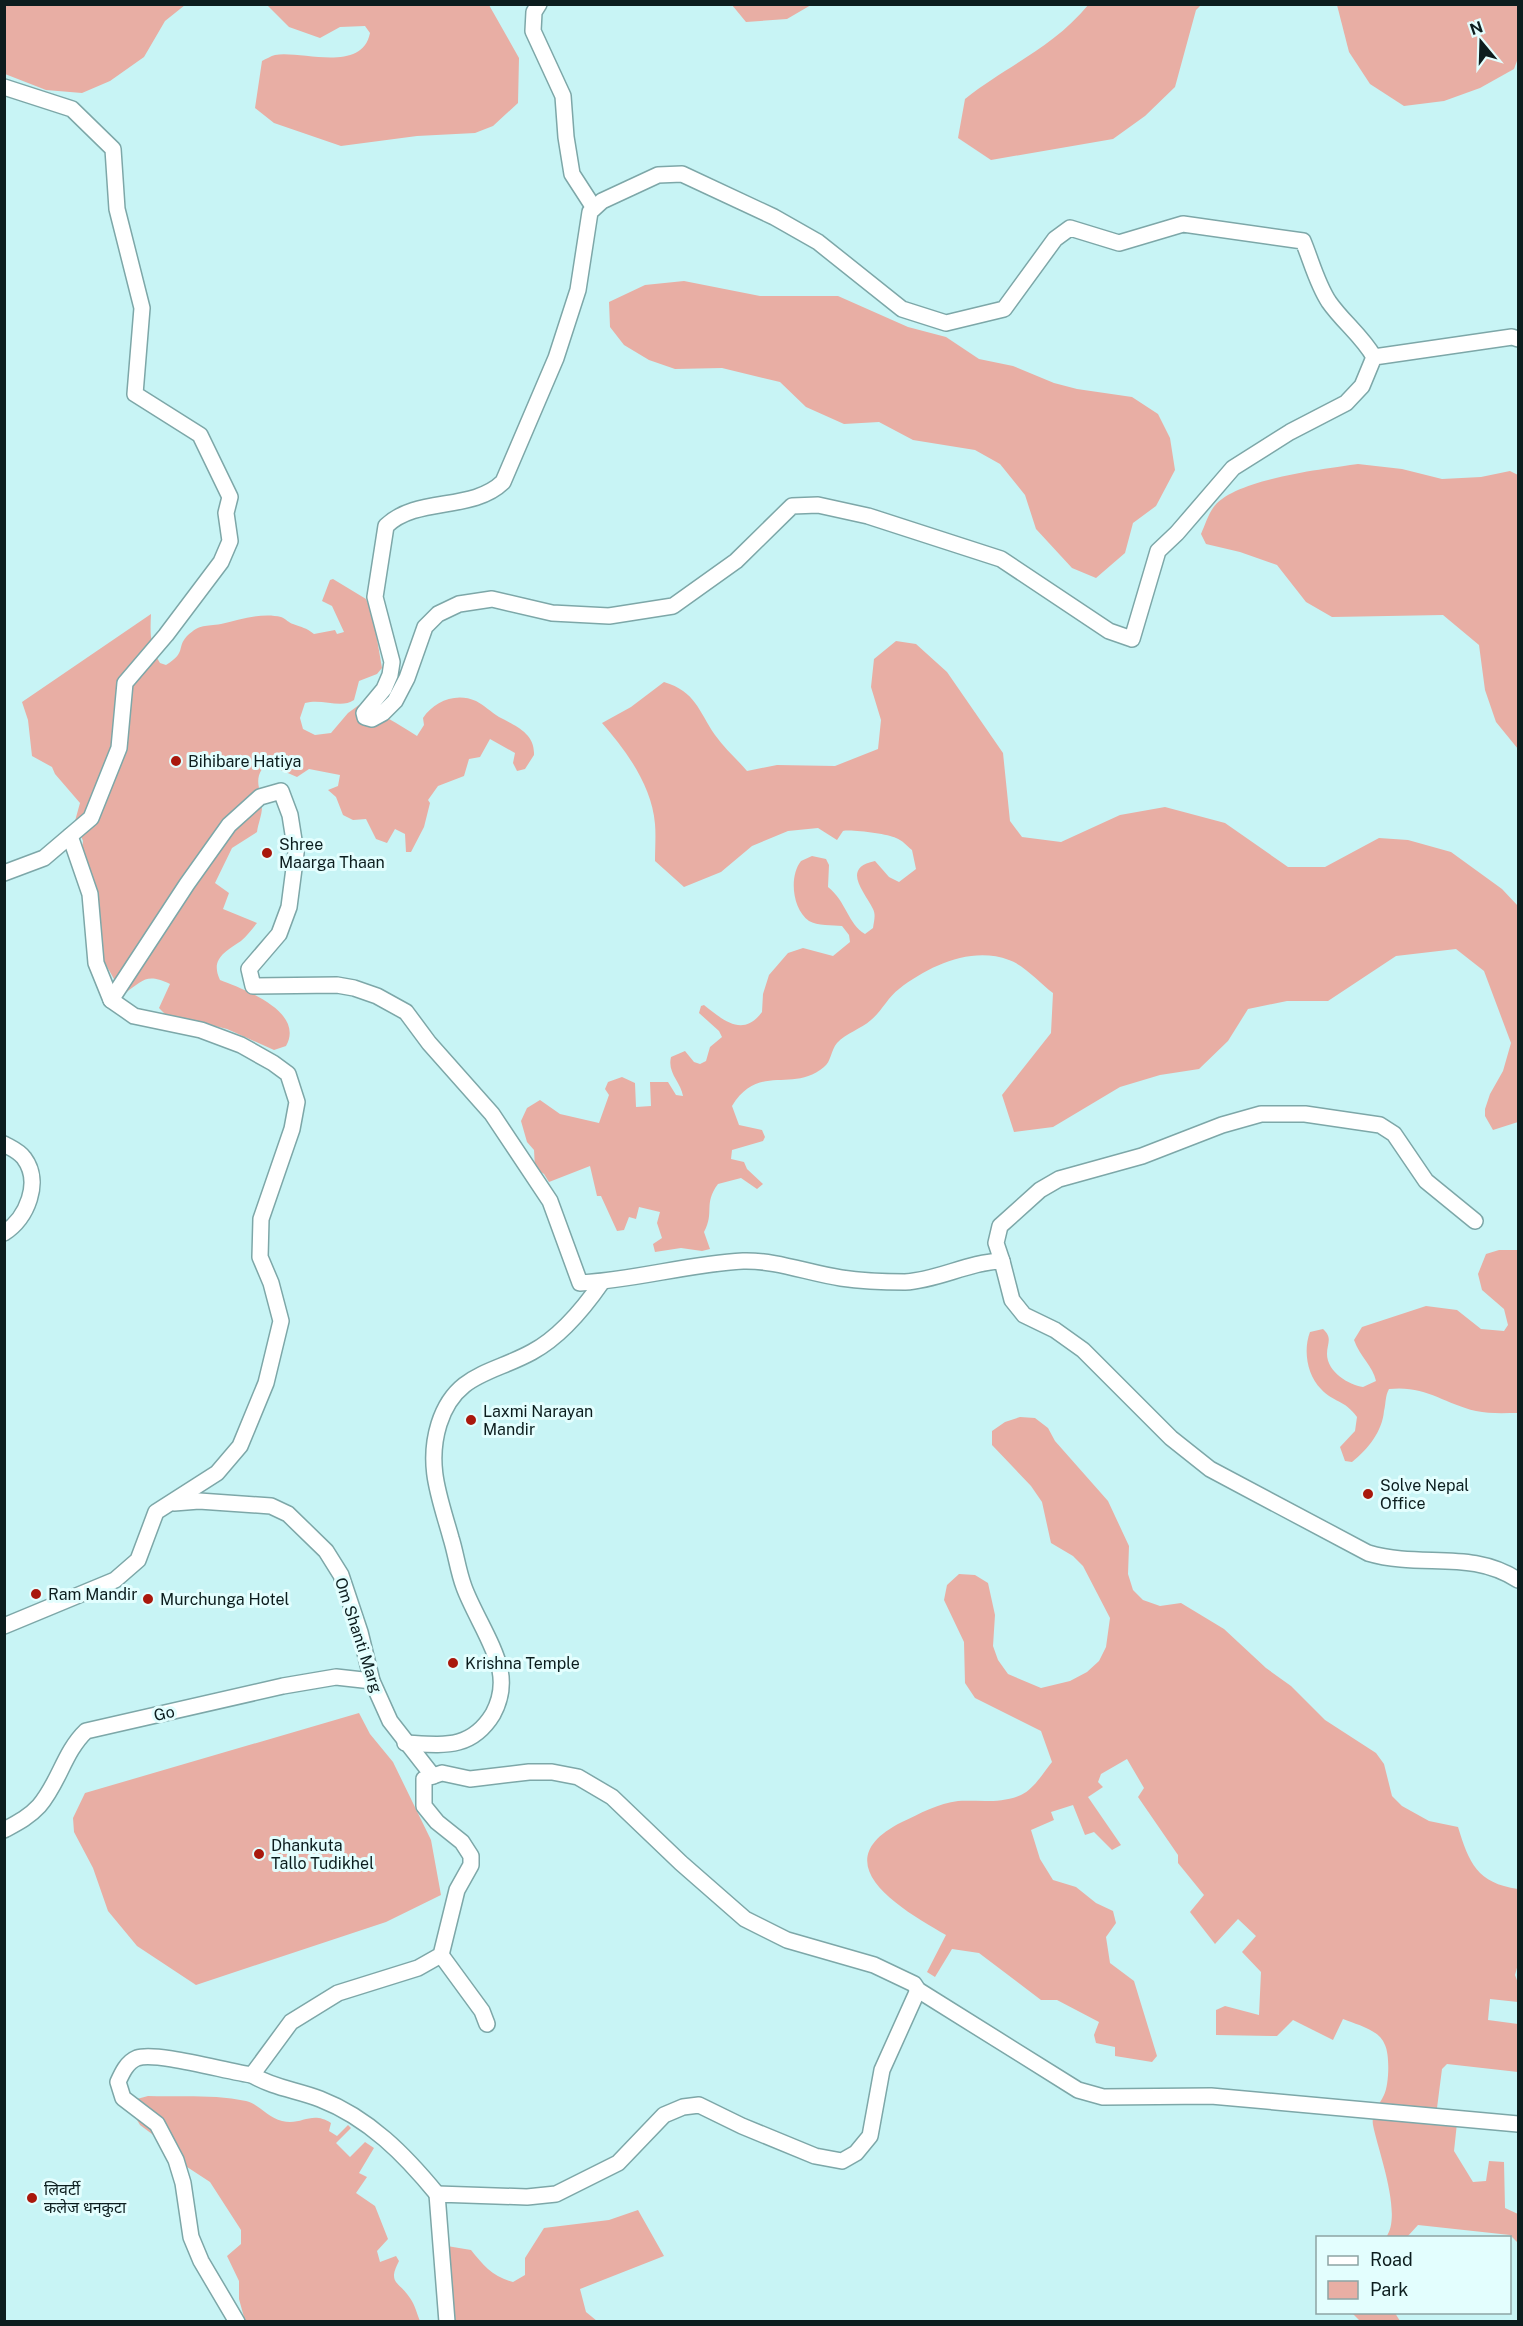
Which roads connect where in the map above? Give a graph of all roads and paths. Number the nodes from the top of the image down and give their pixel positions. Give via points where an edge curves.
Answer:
1 (538, 4) edge
2 (4, 87) edge
3 (594, 208) junction
4 (1518, 339) edge
5 (1374, 357) junction
6 (70, 836) junction
7 (4, 873) edge
8 (111, 1000) junction
9 (4, 1144) edge
10 (1476, 1221) dead end
11 (4, 1233) edge
12 (1002, 1261) junction
13 (602, 1282) junction
14 (165, 1504) junction
15 (1518, 1580) edge
16 (4, 1626) edge
17 (372, 1681) junction
18 (405, 1743) junction
19 (438, 1775) junction
20 (4, 1830) edge
21 (441, 1955) junction
22 (918, 1990) junction
23 (488, 2024) dead end
24 (252, 2075) junction
25 (1518, 2124) edge
26 (437, 2194) junction
27 (237, 2322) edge
28 (447, 2322) edge

1 - 3 street via 533,31 563,96 572,174
2 - 6 street via 72,108 114,149 117,209 142,308 135,394 201,435 230,497 226,513 230,541 221,562 124,683 119,748 91,818
3 - 5 street via 658,175 682,174 818,242 902,309 946,323 1004,309 1055,239 1070,228 1119,243 1183,224 1303,241 1327,299
3 - 5 street via 590,212 578,290 556,358 503,482 474,497 405,513 386,526 375,597 392,662 384,689 364,713 365,717 372,719 395,701 425,627 459,604 492,599 552,613 609,616 673,606 736,561 792,506 818,505 868,516 1001,559 1109,631 1132,639 1158,551 1233,468 1346,403 1362,386
4 - 5 street
6 - 7 street via 44,858
6 - 8 street via 90,894 96,963
8 - 13 street via 229,825 260,797 281,792 290,815 296,852 289,907 279,934 249,969 253,986 337,985 377,996 406,1012 492,1114 550,1201 580,1283
8 - 14 street via 134,1016 201,1030 241,1045 288,1074 297,1102 292,1129 261,1219 260,1257 281,1322 266,1383 240,1446 217,1473
9 - 11 street via 25,1160 31,1184 26,1209
10 - 12 street via 1426,1181 1394,1134 1380,1125 1305,1114 1261,1114 1142,1156 1059,1179 1040,1190 1000,1226 996,1243
12 - 13 street via 982,1262 943,1276 906,1282 842,1278 743,1261
12 - 15 street via 1012,1300 1024,1315 1083,1350 1171,1438 1210,1469 1368,1553 1393,1561 1481,1562
13 - 18 street via 586,1306 533,1352 484,1372 457,1390 439,1423 432,1459 435,1484 463,1586 500,1669 500,1694 496,1709 476,1736 446,1744
14 - 16 street via 156,1512 138,1560 115,1580
14 - 17 street, Om Shanti Marg via 243,1502 271,1506 288,1514 326,1551 341,1575
17 - 18 street, Om Shanti Marg
17 - 20 street, Go via 336,1677 283,1686 87,1731 76,1741 40,1804 29,1816
18 - 19 street, Om Shanti Marg
19 - 21 street via 424,1779 424,1806 436,1822 462,1842 471,1856 471,1865 457,1890
19 - 22 street via 470,1779 552,1772 578,1777 612,1797 745,1919 787,1940 874,1965 914,1984
21 - 23 street
21 - 24 street via 418,1968 339,1993 291,2022
22 - 25 street via 1078,2090 1102,2097 1211,2096
22 - 26 street via 882,2070 870,2136 856,2153 842,2161 815,2156 699,2105 664,2115 618,2163 556,2194
24 - 26 street via 270,2085 321,2099 359,2119 406,2156
24 - 27 street via 164,2058 138,2057 124,2069 118,2082 123,2098 157,2124 176,2160 191,2237
26 - 28 street

